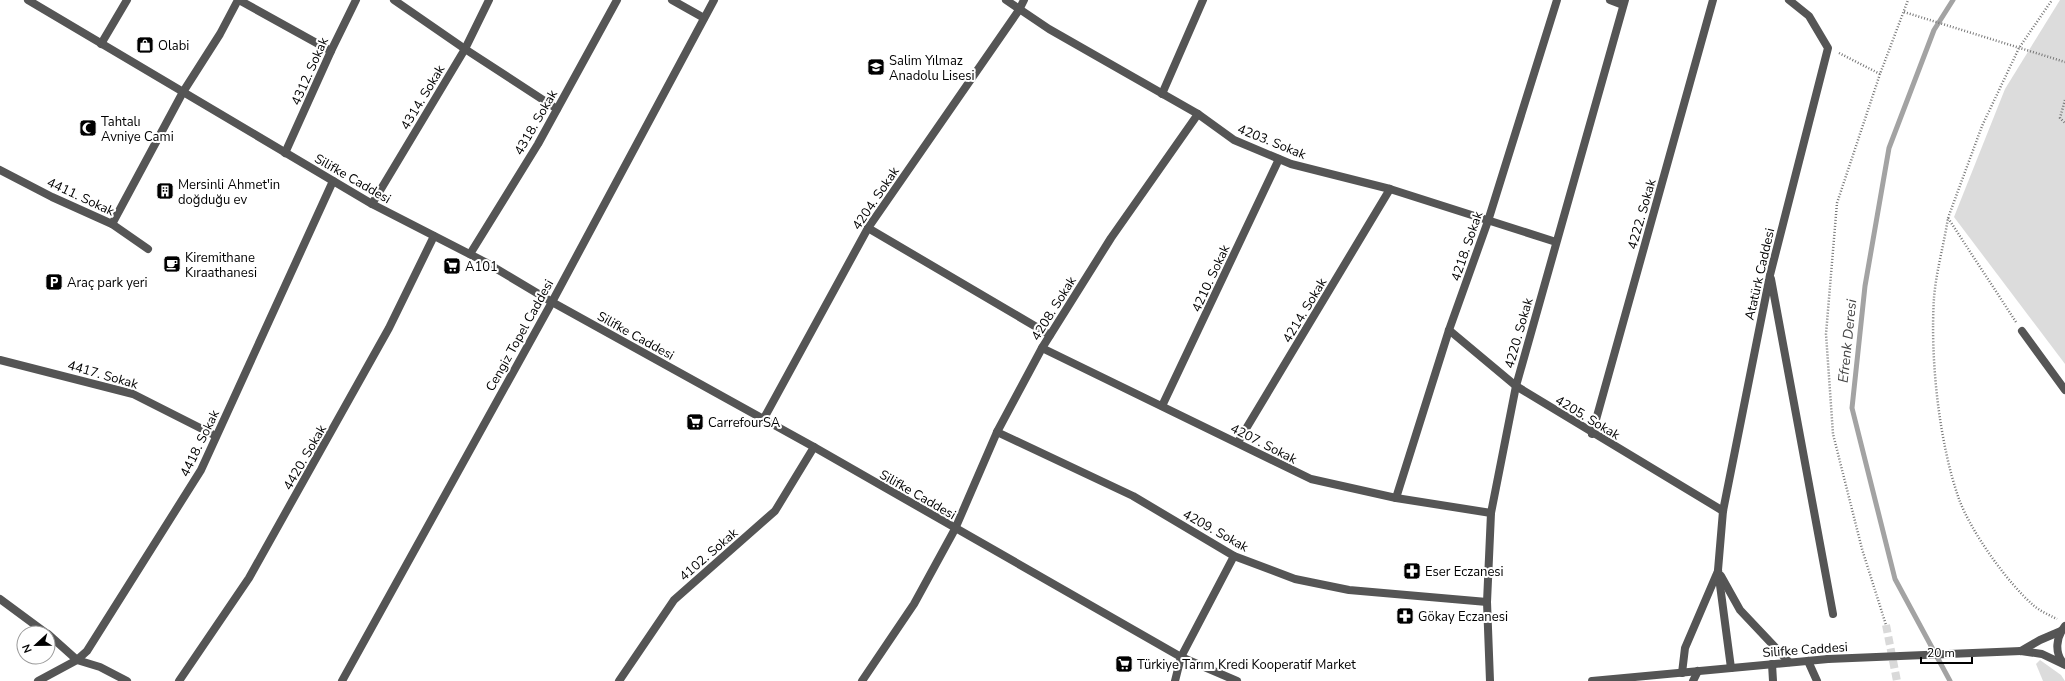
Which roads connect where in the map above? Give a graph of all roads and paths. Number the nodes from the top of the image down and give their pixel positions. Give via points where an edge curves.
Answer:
1 (28, 0) edge
2 (127, 0) edge
3 (238, 0) edge
4 (356, 0) edge
5 (394, 0) edge
6 (489, 0) edge
7 (617, 0) edge
8 (672, 0) edge
9 (714, 0) edge
10 (1006, 0) edge
11 (1024, 0) edge
12 (1203, 0) edge
13 (1557, 0) edge
14 (1610, 0) edge
15 (1713, 0) edge
16 (1789, 0) edge
17 (1908, 0) edge
18 (2052, 0) edge
19 (1624, 2) edge
20 (1019, 10) junction
21 (1904, 12) junction
22 (704, 18) junction
23 (101, 44) junction
24 (1828, 48) junction
25 (2020, 48) junction
26 (465, 49) junction
27 (330, 51) junction
28 (2065, 62) edge
29 (1880, 74) junction
30 (183, 92) junction
31 (1162, 94) junction
32 (2065, 100) edge
33 (557, 109) junction
34 (1198, 114) junction
35 (2065, 123) edge
36 (285, 153) junction
37 (1279, 159) junction
38 (0, 170) edge
39 (333, 181) junction
40 (1390, 189) junction
41 (372, 204) junction
42 (1948, 218) junction
43 (1488, 220) junction
44 (112, 224) junction
45 (868, 228) junction
46 (434, 236) junction
47 (1556, 242) junction
48 (148, 249) dead end
49 (470, 254) junction
50 (1770, 275) junction
51 (552, 302) junction
52 (1449, 330) junction
53 (2022, 331) joint
54 (1050, 335) junction
55 (1042, 348) junction
56 (0, 360) edge
57 (1516, 386) junction
58 (2065, 390) edge
59 (1162, 406) junction
60 (763, 420) junction
61 (997, 432) junction
62 (1592, 434) junction
63 (216, 436) junction
64 (1238, 442) junction
65 (814, 447) junction
66 (1396, 498) junction
67 (1724, 511) junction
68 (1491, 513) junction
69 (955, 529) junction
70 (1234, 556) junction
71 (1718, 570) junction
72 (0, 599) edge
73 (1487, 602) junction
74 (1833, 614) dead end
75 (35, 625) edge
76 (1886, 625) tunnel mouth
77 (2062, 626) edge
78 (56, 642) edge
79 (2021, 651) junction
80 (1181, 657) junction
81 (78, 660) junction
82 (1808, 661) junction
83 (1789, 662) junction
84 (1772, 664) junction
85 (2065, 665) edge
86 (1731, 668) junction
87 (1698, 671) junction
88 (1682, 673) junction
89 (38, 681) edge
90 (127, 681) edge
91 (179, 681) edge
92 (342, 681) edge
93 (619, 681) edge
94 (862, 681) edge
95 (1175, 681) edge
96 (1237, 681) edge
97 (1490, 681) edge
98 (1592, 681) edge
99 (1693, 681) edge
100 (1773, 681) edge
101 (1817, 681) edge

1 - 23 street, Silifke Caddesi
2 - 23 street
3 - 27 street
3 - 30 street
4 - 27 street, 4312. Sokak
5 - 26 street
6 - 26 street, 4314. Sokak
7 - 33 street, 4318. Sokak
8 - 22 street
9 - 22 street, Cengiz Topel Caddesi
10 - 20 street, 4203. Sokak
11 - 20 street, 4204. Sokak
12 - 31 street
13 - 43 street, 4218. Sokak
14 - 19 street
15 - 62 street, 4222. Sokak
16 - 24 street via 1809,16
17 - 21 path
18 - 25 path
19 - 47 street, 4220. Sokak
20 - 31 street, 4203. Sokak
20 - 45 street, 4204. Sokak
21 - 25 path
21 - 29 path
22 - 51 street, Cengiz Topel Caddesi
23 - 30 street, Silifke Caddesi
24 - 29 path
24 - 50 street, Atatürk Caddesi
25 - 28 path
25 - 42 path via 1982,126
26 - 33 street
26 - 41 street, 4314. Sokak
27 - 36 street, 4312. Sokak
29 - 76 path via 1837,203 1826,334 1833,434 1862,549
30 - 36 street, Silifke Caddesi
30 - 44 street
31 - 34 street, 4203. Sokak
32 - 35 path via 2060,118
33 - 49 street, 4318. Sokak
34 - 37 street, 4203. Sokak via 1234,140
34 - 54 street, 4208. Sokak via 1111,238
36 - 39 street, Silifke Caddesi
37 - 40 street, 4203. Sokak
37 - 59 street, 4210. Sokak
38 - 44 street, 4411. Sokak
39 - 41 street, Silifke Caddesi
39 - 63 street, 4418. Sokak
40 - 43 street, 4203. Sokak
40 - 64 street, 4214. Sokak
41 - 46 street, Silifke Caddesi
42 - 53 path
42 - 77 path via 1934,298 1935,372 1944,439 1960,499 1977,534 2006,574 2034,606
43 - 47 street, 4203. Sokak
43 - 52 street, 4218. Sokak
44 - 48 street, 4411. Sokak
45 - 54 street
45 - 60 street, 4204. Sokak
46 - 49 street, Silifke Caddesi
46 - 91 street, 4420. Sokak via 389,328 253,571
47 - 57 street, 4220. Sokak
49 - 51 street, Silifke Caddesi
50 - 67 street, Atatürk Caddesi
50 - 74 street
51 - 60 street, Silifke Caddesi
51 - 92 street, Cengiz Topel Caddesi
52 - 57 street, 4205. Sokak
52 - 66 street, 4218. Sokak
53 - 58 street
54 - 55 street, 4208. Sokak
55 - 59 street, 4207. Sokak
55 - 61 street, 4208. Sokak
56 - 63 street, 4417. Sokak via 133,394
57 - 62 street, 4205. Sokak
57 - 68 street, 4220. Sokak
59 - 64 street, 4207. Sokak
60 - 65 street, Silifke Caddesi
61 - 69 street, 4208. Sokak
61 - 70 street, 4209. Sokak via 1133,496
62 - 67 street, 4205. Sokak
63 - 81 street, 4418. Sokak via 186,497 87,651
64 - 66 street, 4207. Sokak via 1311,479
65 - 69 street, Silifke Caddesi
65 - 93 street, 4102. Sokak via 775,511 674,600
66 - 68 street, 4207. Sokak
67 - 71 street, Atatürk Caddesi
68 - 73 street, 4220. Sokak
69 - 80 street, Silifke Caddesi
69 - 94 street, 4208. Sokak via 914,604
70 - 73 street, 4209. Sokak via 1295,579 1349,590
70 - 80 street
71 - 83 street via 1740,610
71 - 86 street, Atatürk Caddesi
71 - 88 street, Atatürk Caddesi via 1685,648
72 - 75 street
73 - 97 street, 4220. Sokak
77 - 79 street
77 - 85 street via 2057,646 2058,654
78 - 81 street
79 - 82 street, Silifke Caddesi, bridge
79 - 85 street, Silifke Caddesi via 2042,654
80 - 95 street
80 - 96 street, Silifke Caddesi
81 - 89 street, 4418. Sokak
81 - 90 street via 100,667
82 - 83 street, Silifke Caddesi
82 - 101 street
83 - 84 street, Silifke Caddesi
84 - 86 street, Silifke Caddesi
84 - 100 street
86 - 87 street, Silifke Caddesi
87 - 88 street, Silifke Caddesi
87 - 99 street
88 - 98 street, Silifke Caddesi

